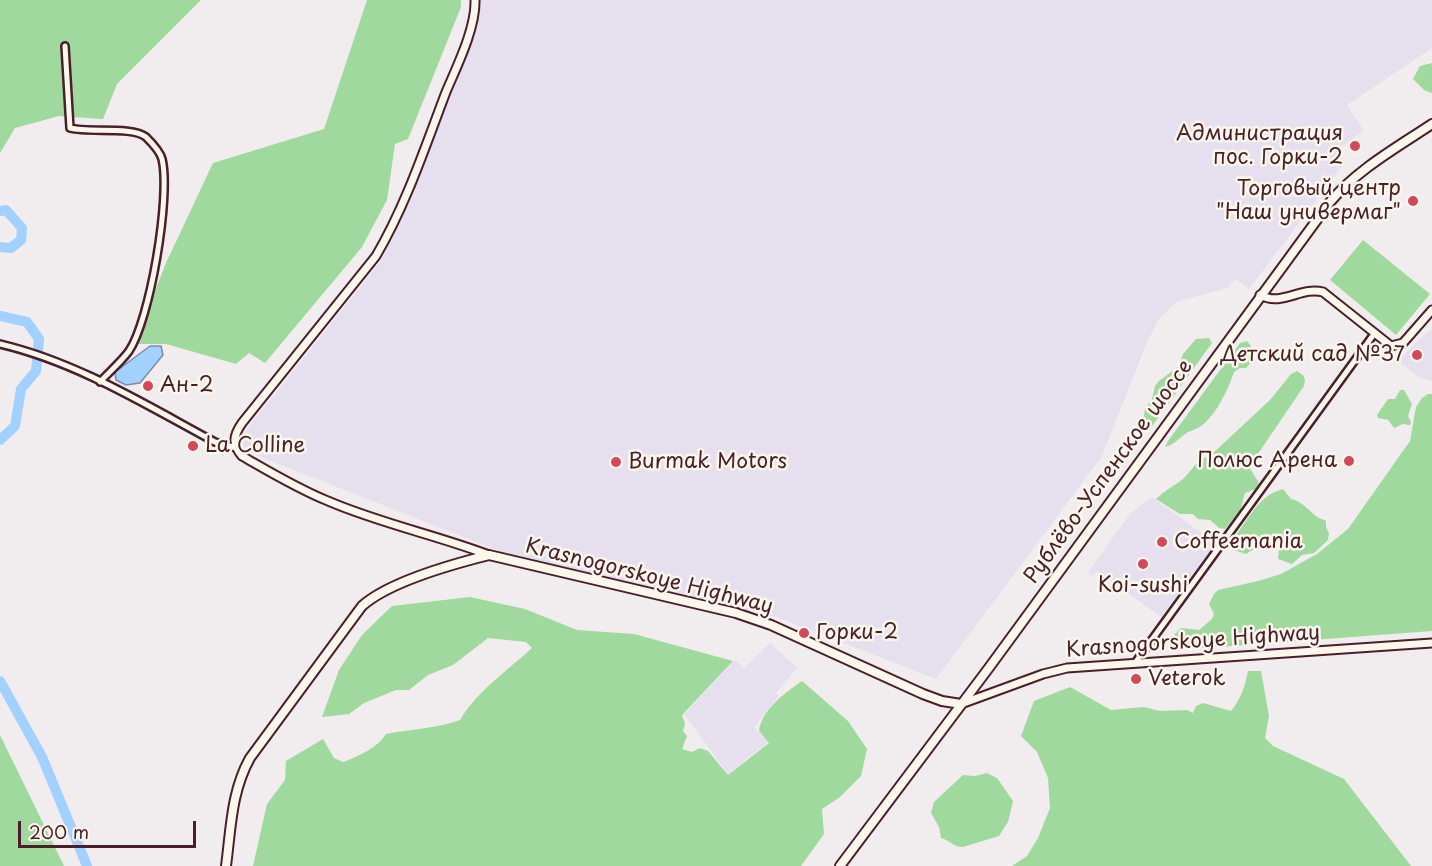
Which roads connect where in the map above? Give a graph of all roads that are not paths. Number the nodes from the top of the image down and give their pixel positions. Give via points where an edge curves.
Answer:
1 (475, 0) edge
2 (65, 46) dead end
3 (1432, 124) edge
4 (1260, 295) junction
5 (1432, 310) edge
6 (1374, 334) junction
7 (0, 344) edge
8 (100, 381) junction
9 (236, 448) junction
10 (489, 555) junction
11 (1432, 643) edge
12 (1135, 663) junction
13 (961, 704) junction
14 (226, 866) edge
15 (840, 866) edge

1 - 9 street via 465,45 384,242 236,432
2 - 8 street via 70,128 139,133 154,145 164,170 154,276 142,318 129,351
3 - 4 main road, Рублёво-Успенское шоссе via 1341,189
4 - 6 street via 1276,300 1304,292 1323,292
4 - 13 main road, Рублёво-Успенское шоссе
5 - 6 street via 1403,343 1391,346
6 - 12 street
7 - 8 street via 50,358
8 - 9 street via 215,442
9 - 10 street via 242,456 329,502
10 - 13 main road, Krasnogorskoye Highway via 736,613 922,694
10 - 14 main road, Krasnogorskoye Highway via 387,589 362,606 243,771 233,807
11 - 12 street, Krasnogorskoye Highway
12 - 13 street, Krasnogorskoye Highway via 1067,668
13 - 15 main road, Рублёво-Успенское шоссе

